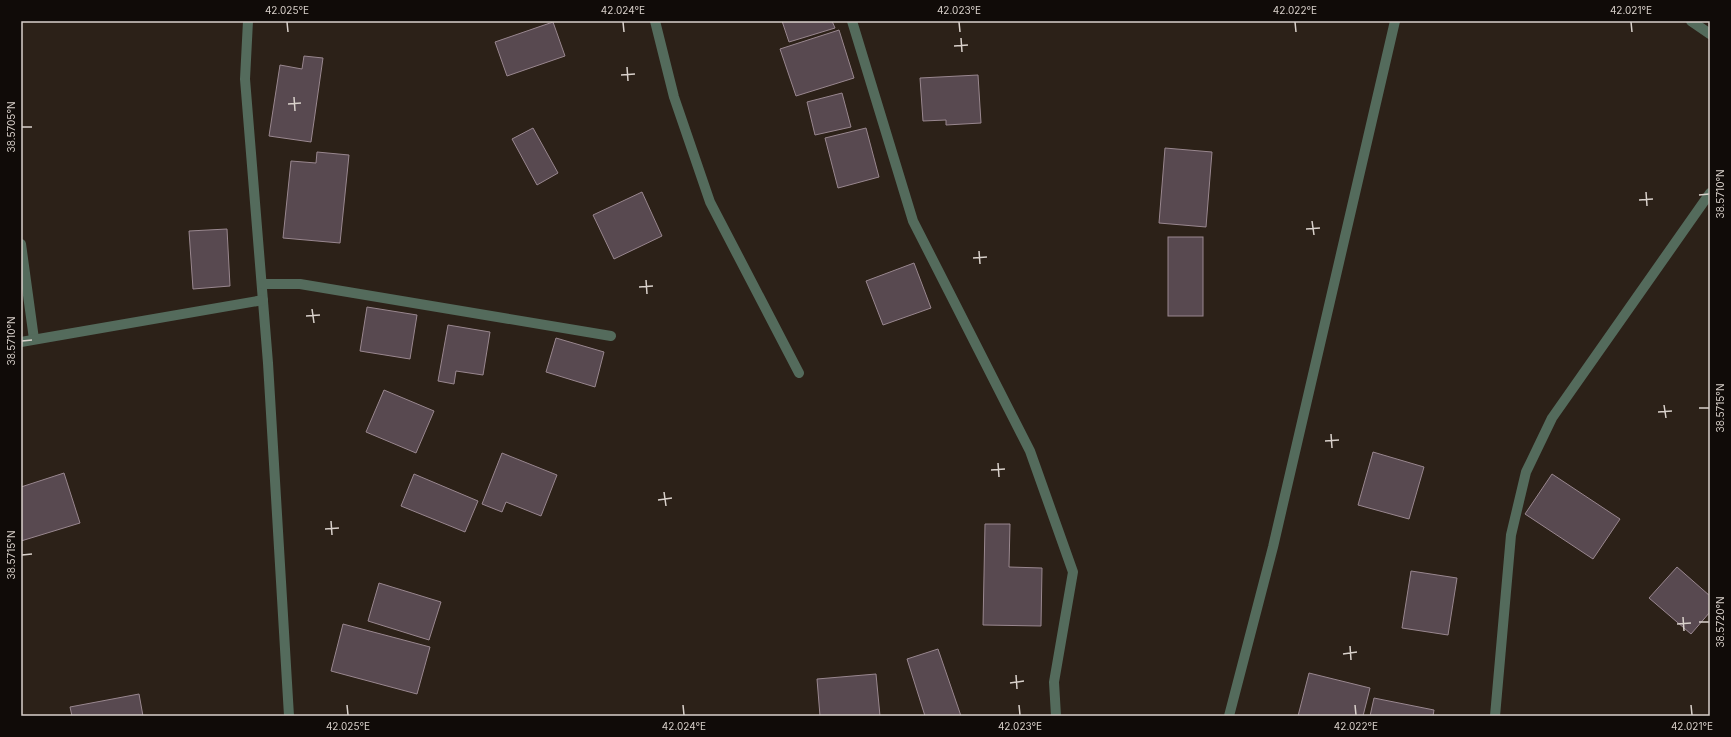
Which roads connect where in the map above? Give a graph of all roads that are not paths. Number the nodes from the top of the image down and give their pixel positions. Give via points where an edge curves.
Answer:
1 (248, 21) edge
2 (655, 21) edge
3 (852, 21) edge
4 (1395, 21) edge
5 (1691, 21) edge
6 (1710, 34) edge
7 (1710, 193) edge
8 (21, 244) edge
9 (262, 284) junction
10 (263, 300) junction
11 (611, 336) dead end
12 (34, 339) junction
13 (21, 342) edge
14 (799, 374) dead end
15 (289, 716) edge
16 (1056, 716) edge
17 (1229, 716) edge
18 (1495, 716) edge

1 - 9 street via 245,79
2 - 14 street via 674,97 710,202
3 - 16 street via 913,221 1030,451 1073,572 1054,682
4 - 17 street via 1273,547
5 - 6 street
7 - 18 street via 1552,418 1526,472 1510,535
8 - 12 street
9 - 10 street
9 - 11 street via 300,284
10 - 12 street
10 - 15 street
12 - 13 street

